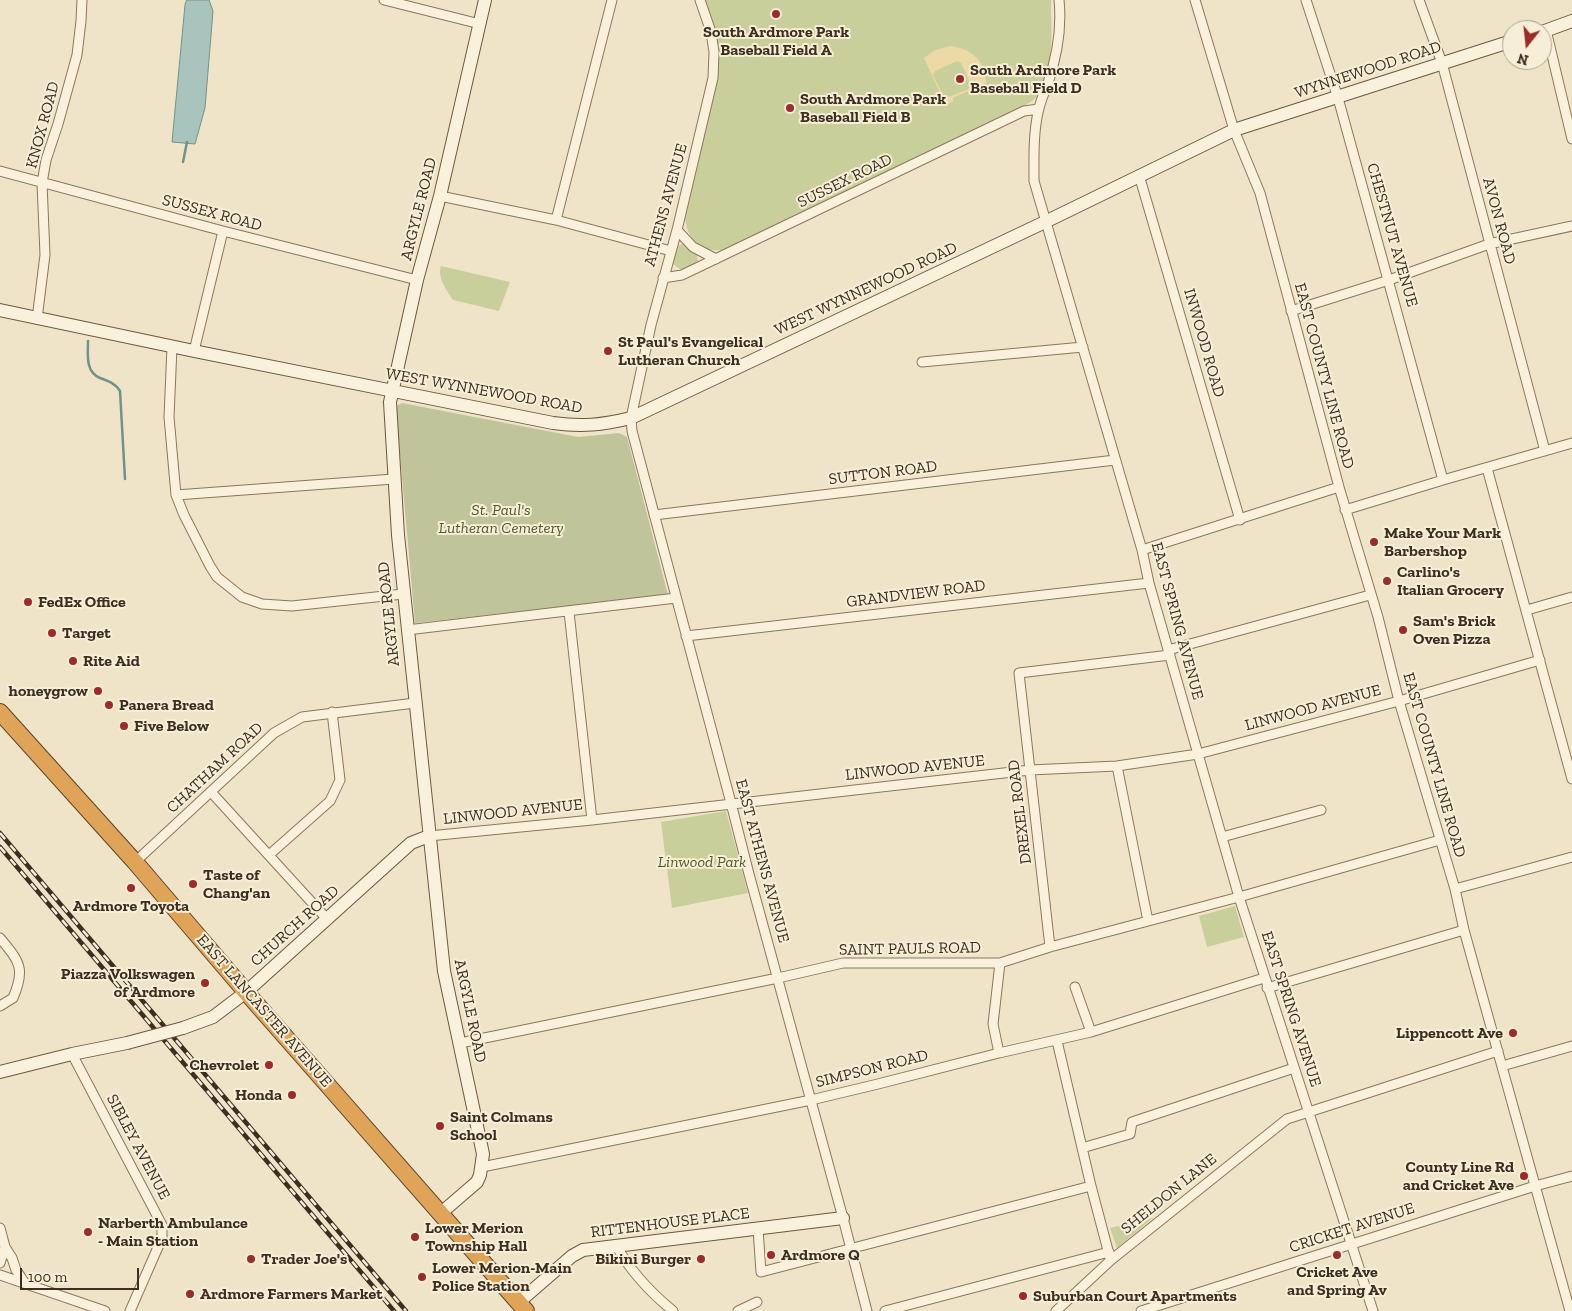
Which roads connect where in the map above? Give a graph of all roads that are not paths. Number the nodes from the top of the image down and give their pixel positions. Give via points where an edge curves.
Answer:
1 (82, 0) edge
2 (384, 0) edge
3 (486, 0) edge
4 (612, 0) edge
5 (700, 0) edge
6 (1059, 0) edge
7 (1196, 0) edge
8 (1306, 0) edge
9 (1419, 0) edge
10 (1572, 21) edge
11 (480, 24) junction
12 (1552, 28) edge
13 (1502, 44) edge
14 (1552, 62) edge
15 (1442, 64) junction
16 (1338, 98) junction
17 (1039, 109) junction
18 (1234, 130) junction
19 (1572, 139) edge
20 (0, 171) edge
21 (1139, 175) junction
22 (42, 183) junction
23 (440, 196) junction
24 (556, 220) junction
25 (1045, 222) junction
26 (1572, 226) edge
27 (677, 230) junction
28 (223, 231) junction
29 (1489, 244) junction
30 (671, 251) junction
31 (716, 259) junction
32 (663, 278) junction
33 (417, 280) junction
34 (1389, 280) junction
35 (0, 310) edge
36 (1290, 311) junction
37 (37, 318) junction
38 (172, 347) junction
39 (1083, 347) junction
40 (194, 351) junction
41 (922, 362) dead end
42 (392, 390) junction
43 (631, 418) junction
44 (1572, 443) edge
45 (1545, 451) junction
46 (1115, 460) junction
47 (1487, 468) junction
48 (394, 479) junction
49 (1443, 480) junction
50 (1339, 487) junction
51 (176, 495) junction
52 (1345, 510) junction
53 (654, 515) junction
54 (1240, 520) junction
55 (1142, 550) junction
56 (1148, 583) junction
57 (403, 594) junction
58 (1370, 595) junction
59 (1572, 597) edge
60 (676, 598) junction
61 (1527, 610) junction
62 (569, 612) junction
63 (407, 630) junction
64 (686, 636) junction
65 (1169, 652) junction
66 (1540, 660) junction
67 (1399, 701) junction
68 (415, 703) junction
69 (0, 712) edge
70 (332, 712) junction
71 (1198, 754) junction
72 (1117, 766) junction
73 (1030, 770) junction
74 (1572, 779) edge
75 (211, 792) junction
76 (731, 803) junction
77 (1321, 810) dead end
78 (592, 820) junction
79 (429, 836) junction
80 (1222, 837) junction
81 (1440, 840) junction
82 (269, 855) junction
83 (1572, 857) edge
84 (136, 862) junction
85 (1454, 889) junction
86 (1239, 897) junction
87 (327, 919) junction
88 (1148, 921) junction
89 (1464, 930) junction
90 (0, 938) edge
91 (1050, 947) junction
92 (1000, 962) junction
93 (778, 978) junction
94 (1264, 978) junction
95 (1075, 987) dead end
96 (1267, 988) junction
97 (246, 992) junction
98 (0, 1006) edge
99 (1090, 1032) junction
100 (1057, 1041) junction
101 (460, 1043) junction
102 (1572, 1046) edge
103 (1498, 1051) junction
104 (999, 1053) junction
105 (72, 1054) junction
106 (1502, 1066) junction
107 (1294, 1068) junction
108 (0, 1072) edge
109 (811, 1100) junction
110 (1309, 1110) junction
111 (1082, 1148) junction
112 (482, 1167) junction
113 (1572, 1176) edge
114 (1091, 1186) junction
115 (1535, 1186) junction
116 (442, 1213) junction
117 (843, 1218) junction
118 (0, 1228) edge
119 (758, 1229) junction
120 (1351, 1244) junction
121 (616, 1245) junction
122 (5, 1247) junction
123 (850, 1249) junction
124 (1110, 1256) junction
125 (0, 1264) edge
126 (0, 1274) edge
127 (26, 1284) junction
128 (1572, 1286) edge
129 (1562, 1289) junction
130 (756, 1302) dead end
131 (522, 1307) edge
132 (105, 1311) edge
133 (130, 1311) edge
134 (673, 1311) edge
135 (738, 1311) edge
136 (867, 1311) edge
137 (885, 1311) edge
138 (1056, 1311) edge
139 (1141, 1311) edge
140 (1373, 1311) edge
141 (1570, 1311) edge

1 - 22 street, KNOX ROAD via 77,55
2 - 11 street
3 - 11 street, ARGYLE ROAD
4 - 24 street
5 - 27 street, ATHENS AVENUE via 711,32 713,78
6 - 17 street, EAST SPRING AVENUE via 1056,54
7 - 18 street, EAST COUNTY LINE ROAD
8 - 16 street, CHESTNUT AVENUE
9 - 15 street, AVON ROAD
10 - 12 street
11 - 23 street, ARGYLE ROAD
13 - 15 street, WYNNEWOOD ROAD
14 - 19 street
15 - 16 street, WYNNEWOOD ROAD
15 - 29 street, AVON ROAD
16 - 18 street, WYNNEWOOD ROAD
16 - 34 street, CHESTNUT AVENUE
17 - 25 street, EAST SPRING AVENUE via 1034,139 1034,181
17 - 31 street, SUSSEX ROAD via 1024,111
18 - 21 street, WEST WYNNEWOOD ROAD
18 - 36 street, EAST COUNTY LINE ROAD via 1260,193
20 - 22 street, SUSSEX ROAD
21 - 25 street, WEST WYNNEWOOD ROAD
21 - 54 street, INWOOD ROAD
22 - 28 street, SUSSEX ROAD
22 - 37 street, KNOX ROAD via 45,255
23 - 24 street
23 - 33 street, ARGYLE ROAD
24 - 30 street
25 - 39 street, EAST SPRING AVENUE
25 - 43 street, WEST WYNNEWOOD ROAD
26 - 29 street
27 - 30 street, ATHENS AVENUE
27 - 31 street via 693,247
28 - 33 street, SUSSEX ROAD
28 - 40 street
29 - 34 street
29 - 45 street, AVON ROAD
30 - 32 street, ATHENS AVENUE
31 - 32 street, SUSSEX ROAD via 682,275
32 - 43 street, ATHENS AVENUE
33 - 42 street, ARGYLE ROAD
34 - 36 street
34 - 49 street, CHESTNUT AVENUE
35 - 37 street, WEST WYNNEWOOD ROAD
36 - 50 street, EAST COUNTY LINE ROAD
37 - 38 street, WEST WYNNEWOOD ROAD
38 - 40 street, WEST WYNNEWOOD ROAD
38 - 51 street via 168,417
39 - 41 street
39 - 46 street, EAST SPRING AVENUE
40 - 42 street, WEST WYNNEWOOD ROAD
42 - 43 street, WEST WYNNEWOOD ROAD via 575,426
42 - 48 street, ARGYLE ROAD
43 - 53 street, EAST ATHENS AVENUE
44 - 45 street
45 - 47 street
46 - 53 street, SUTTON ROAD
46 - 55 street, EAST SPRING AVENUE
47 - 49 street
47 - 61 street
48 - 51 street
48 - 57 street, ARGYLE ROAD
49 - 52 street
50 - 52 street, EAST COUNTY LINE ROAD
50 - 54 street
51 - 57 street via 210,566 242,597 262,604 292,606
52 - 58 street, EAST COUNTY LINE ROAD
53 - 60 street, EAST ATHENS AVENUE
54 - 55 street
55 - 56 street, EAST SPRING AVENUE
56 - 64 street, GRANDVIEW ROAD
56 - 65 street, EAST SPRING AVENUE
57 - 63 street, ARGYLE ROAD
58 - 65 street
58 - 67 street, EAST COUNTY LINE ROAD
59 - 61 street
60 - 62 street
60 - 64 street, EAST ATHENS AVENUE
61 - 66 street
62 - 63 street
62 - 78 street
63 - 68 street, ARGYLE ROAD
64 - 76 street, EAST ATHENS AVENUE
65 - 71 street, EAST SPRING AVENUE
65 - 73 street, DREXEL ROAD via 1019,673
66 - 67 street, LINWOOD AVENUE
66 - 74 street
67 - 71 street, LINWOOD AVENUE
67 - 81 street, EAST COUNTY LINE ROAD
68 - 70 street, CHATHAM ROAD
68 - 79 street, ARGYLE ROAD
69 - 84 highway, EAST LANCASTER AVENUE
70 - 75 street, CHATHAM ROAD via 302,717 274,733
70 - 82 street via 340,780 330,801
71 - 72 street, LINWOOD AVENUE
71 - 80 street, EAST SPRING AVENUE
72 - 73 street, LINWOOD AVENUE
72 - 88 street
73 - 76 street, LINWOOD AVENUE
73 - 91 street, DREXEL ROAD
75 - 82 street
75 - 84 street, CHATHAM ROAD
76 - 78 street, LINWOOD AVENUE
76 - 93 street, EAST ATHENS AVENUE
77 - 80 street
78 - 79 street, LINWOOD AVENUE
79 - 87 street, CHURCH ROAD via 411,843
79 - 101 street, ARGYLE ROAD via 444,971
80 - 86 street, EAST SPRING AVENUE
81 - 85 street, EAST COUNTY LINE ROAD
81 - 86 street
82 - 87 street
83 - 85 street
84 - 97 highway, EAST LANCASTER AVENUE
85 - 89 street, EAST COUNTY LINE ROAD
86 - 88 street, SAINT PAULS ROAD
86 - 94 street, EAST SPRING AVENUE
87 - 97 street, CHURCH ROAD
88 - 91 street, SAINT PAULS ROAD
89 - 96 street
89 - 103 street, EAST COUNTY LINE ROAD
90 - 98 street via 16,958 20,972 13,998
91 - 92 street, SAINT PAULS ROAD
92 - 93 street, SAINT PAULS ROAD via 843,963
92 - 104 street via 993,1024
93 - 101 street, SAINT PAULS ROAD
93 - 109 street, EAST ATHENS AVENUE
94 - 96 street, EAST SPRING AVENUE
94 - 99 street, SIMPSON ROAD
95 - 99 street
96 - 107 street, EAST SPRING AVENUE
97 - 105 street, CHURCH ROAD, bridge via 213,1017 183,1028
97 - 116 highway, EAST LANCASTER AVENUE
99 - 100 street, SIMPSON ROAD
100 - 104 street, SIMPSON ROAD
100 - 111 street
101 - 112 street, ARGYLE ROAD via 483,1154
102 - 106 street
103 - 106 street, EAST COUNTY LINE ROAD
103 - 110 street, SHELDON LANE
104 - 109 street, SIMPSON ROAD
105 - 108 street, CHURCH ROAD
105 - 133 street, SIBLEY AVENUE via 162,1225 162,1238
106 - 115 street, EAST COUNTY LINE ROAD
107 - 110 street, EAST SPRING AVENUE
107 - 111 street via 1132,1122 1130,1134
109 - 112 street, SIMPSON ROAD
109 - 117 street, EAST ATHENS AVENUE
110 - 120 street, EAST SPRING AVENUE
110 - 124 street, SHELDON LANE via 1287,1119
111 - 114 street
112 - 116 street via 477,1182
113 - 115 street, CRICKET AVENUE
114 - 123 street
114 - 124 street
115 - 120 street, CRICKET AVENUE
115 - 129 street, EAST COUNTY LINE ROAD
116 - 131 highway, EAST LANCASTER AVENUE
117 - 119 street, RITTENHOUSE PLACE
117 - 123 street, EAST ATHENS AVENUE
118 - 122 street
119 - 121 street, RITTENHOUSE PLACE
119 - 123 street via 761,1272
120 - 139 street, CRICKET AVENUE
120 - 140 street, EAST SPRING AVENUE
121 - 131 street, RITTENHOUSE PLACE via 577,1252
121 - 134 street via 640,1279
122 - 125 street
122 - 127 street
123 - 136 street, EAST ATHENS AVENUE
124 - 137 street
124 - 138 street, SHELDON LANE
126 - 127 street
127 - 132 street
128 - 129 street
129 - 141 street, EAST COUNTY LINE ROAD
130 - 135 street

